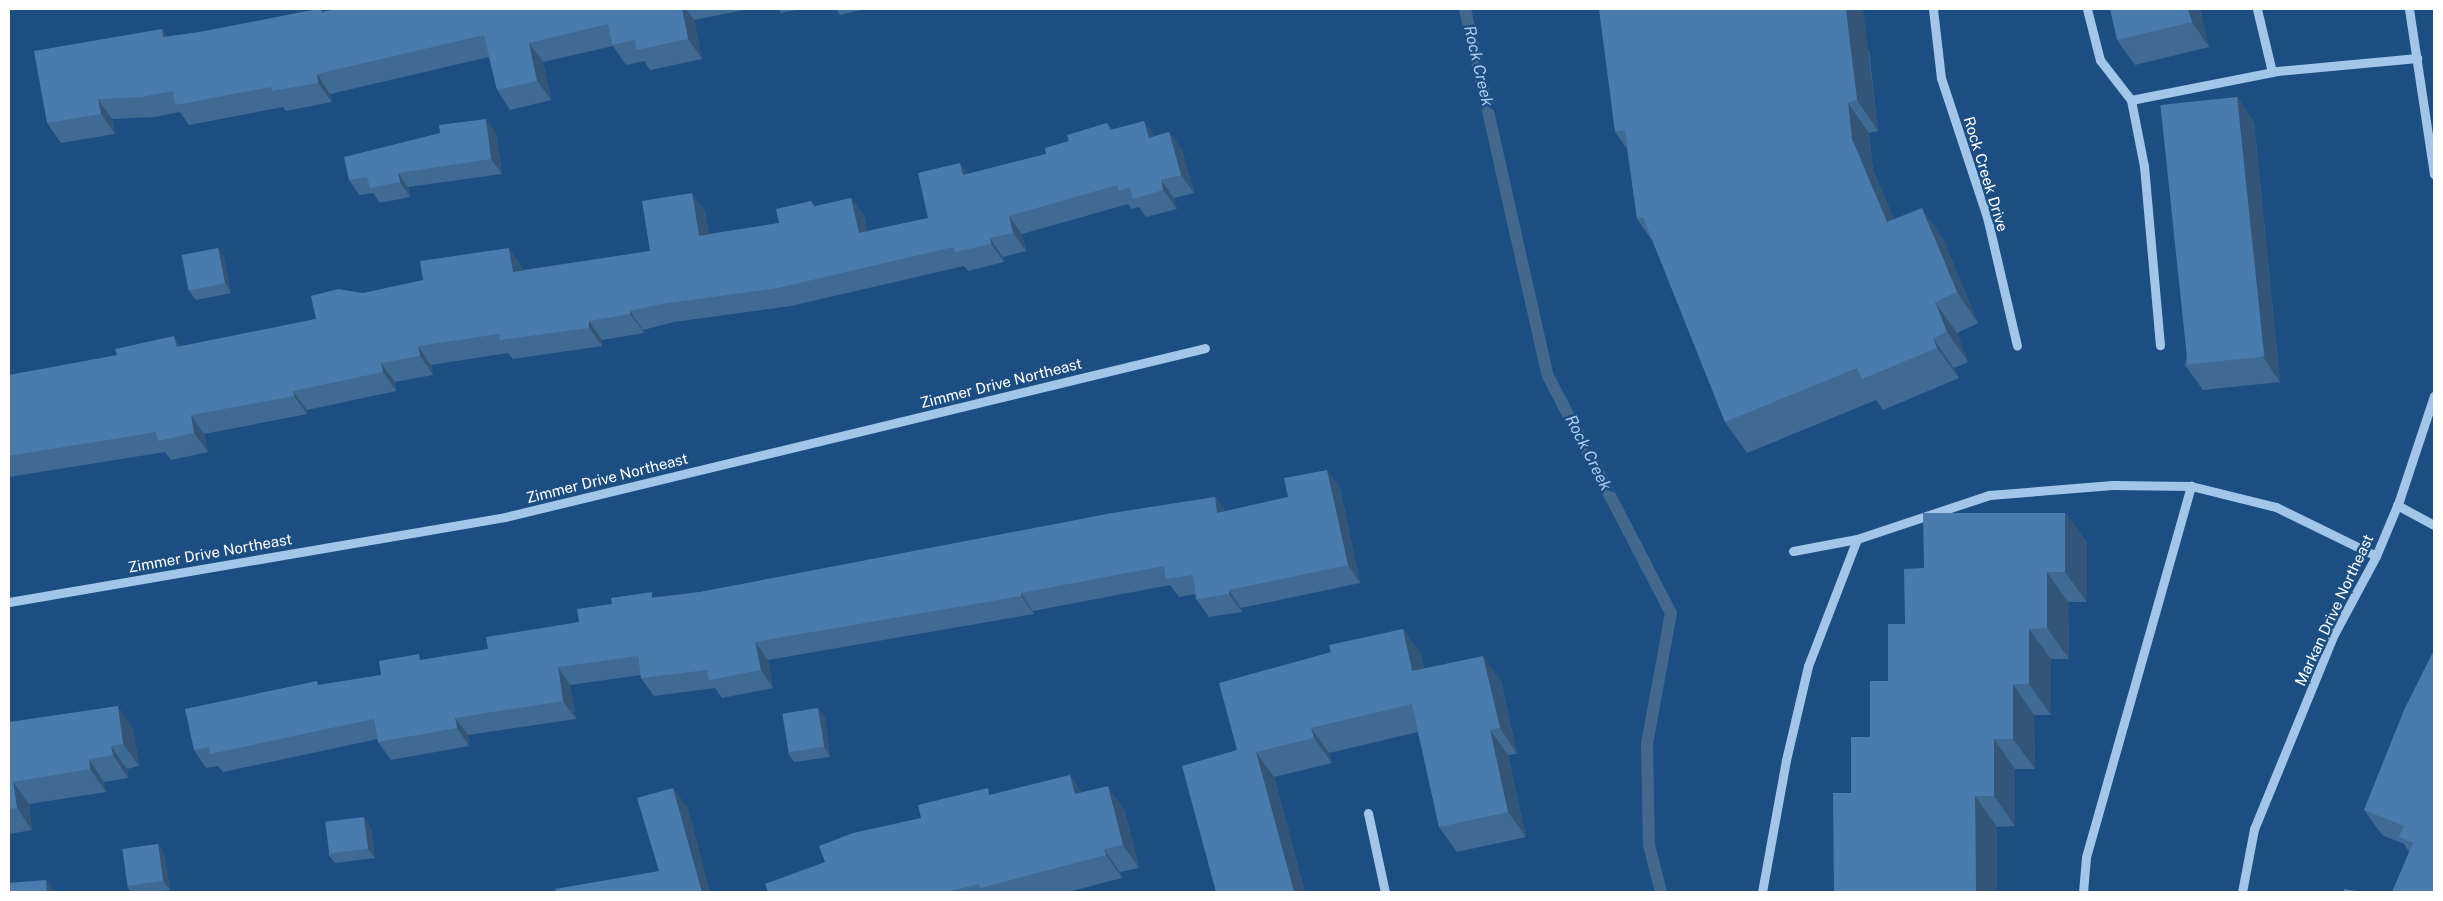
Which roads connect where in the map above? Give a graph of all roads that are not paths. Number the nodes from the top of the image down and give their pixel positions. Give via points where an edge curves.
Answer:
1 (1933, 9) edge
2 (2087, 9) edge
3 (2257, 9) edge
4 (2409, 9) edge
5 (2418, 58) junction
6 (2272, 72) junction
7 (2131, 100) junction
8 (2434, 174) edge
9 (2160, 345) dead end
10 (2017, 346) dead end
11 (1205, 348) dead end
12 (2434, 396) edge
13 (2191, 486) junction
14 (2397, 505) junction
15 (2434, 526) edge
16 (1857, 539) junction
17 (1793, 550) dead end
18 (2376, 556) junction
19 (9, 602) edge
20 (1368, 813) dead end
21 (1385, 892) edge
22 (1762, 892) edge
23 (2084, 892) edge
24 (2242, 892) edge

1 - 10 street, Rock Creek Drive via 1941,78 1987,216
2 - 7 street via 2100,60
3 - 6 street
4 - 5 street
5 - 6 street
5 - 8 street
6 - 7 street
7 - 9 street via 2144,166
11 - 19 street, Zimmer Drive Northeast via 505,517
12 - 14 street, Markan Drive Northeast
13 - 16 street via 2113,485 1989,495
13 - 18 street via 2276,507
13 - 23 street via 2086,857
14 - 15 street
14 - 18 street, Markan Drive Northeast
16 - 17 street
16 - 22 street via 1808,666 1786,760
18 - 24 street, Markan Drive Northeast via 2333,636 2254,830
20 - 21 street

